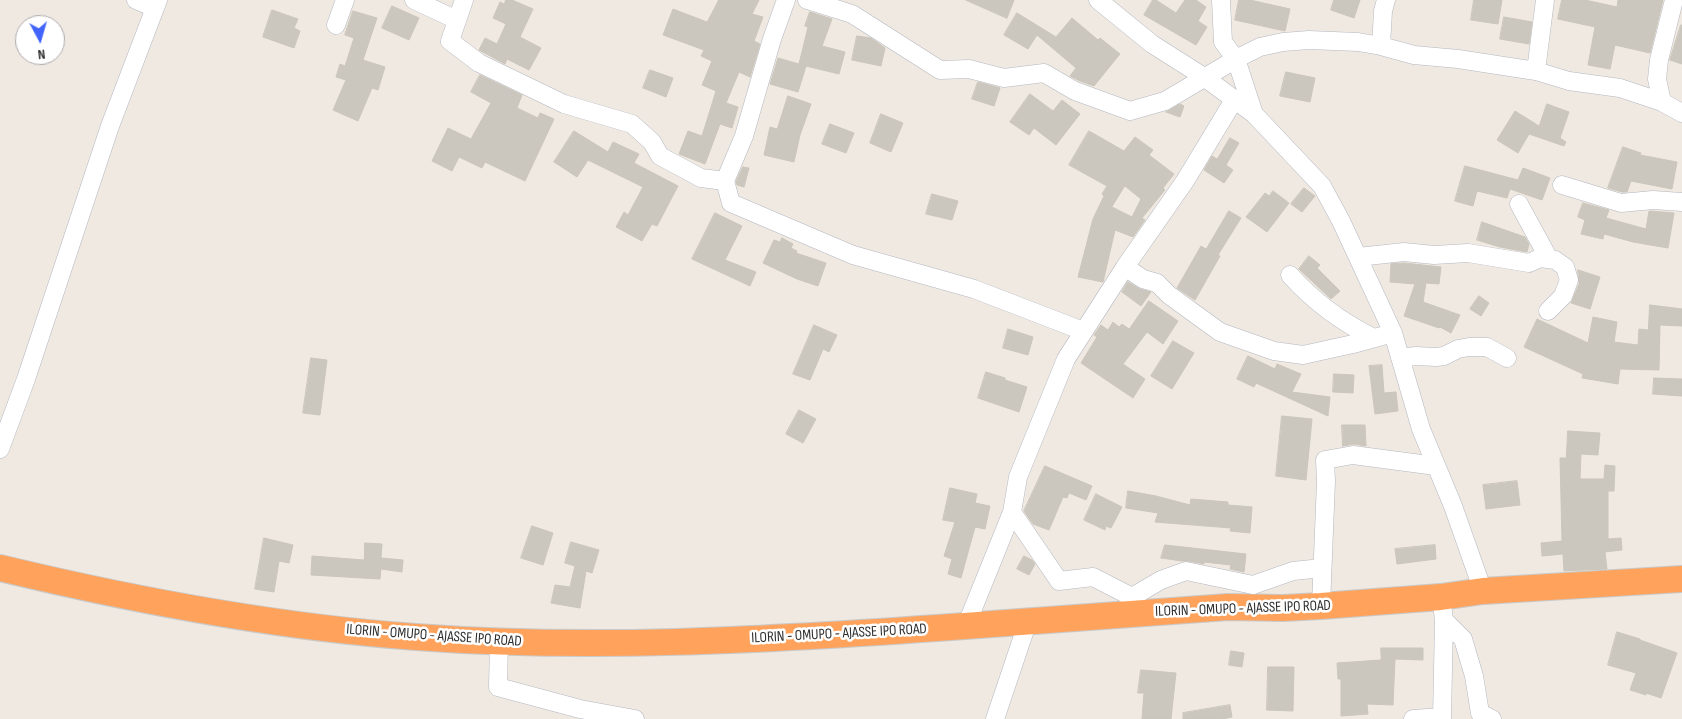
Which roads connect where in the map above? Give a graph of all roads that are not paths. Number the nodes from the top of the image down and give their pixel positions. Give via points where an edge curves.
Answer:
1 (136, 0) edge
2 (345, 0) edge
3 (414, 0) edge
4 (464, 0) edge
5 (786, 0) edge
6 (807, 0) edge
7 (1098, 0) edge
8 (1221, 0) edge
9 (1386, 0) edge
10 (1545, 0) edge
11 (1674, 0) edge
12 (157, 4) edge
13 (457, 20) junction
14 (336, 26) dead end
15 (1381, 46) junction
16 (1236, 59) junction
17 (1536, 71) junction
18 (1204, 77) junction
19 (1234, 100) junction
20 (1662, 102) junction
21 (1254, 114) junction
22 (1682, 114) edge
23 (725, 181) junction
24 (1562, 185) dead end
25 (1682, 202) edge
26 (1519, 204) dead end
27 (1358, 257) junction
28 (1550, 259) junction
29 (1124, 267) junction
30 (1290, 275) dead end
31 (1548, 311) dead end
32 (1083, 332) junction
33 (1393, 332) junction
34 (1374, 338) junction
35 (1400, 358) junction
36 (1507, 358) dead end
37 (0, 449) edge
38 (1436, 466) junction
39 (1012, 512) junction
40 (0, 568) edge
41 (1322, 568) junction
42 (1682, 578) edge
43 (1483, 591) junction
44 (1130, 606) junction
45 (1321, 606) junction
46 (1442, 609) junction
47 (1028, 622) junction
48 (966, 626) junction
49 (499, 642) junction
50 (1442, 718) edge
51 (635, 719) edge
52 (995, 719) edge
53 (1413, 719) edge
54 (1492, 719) edge

1 - 12 street
2 - 14 street
3 - 13 street
4 - 13 street
5 - 23 street via 744,136
6 - 18 street via 852,14 940,70 969,69 1004,78 1044,73 1075,91 1130,111 1165,101
7 - 18 street via 1152,44
8 - 16 street via 1223,42
9 - 15 street
10 - 17 street
11 - 20 street via 1659,60 1657,79
12 - 37 street via 110,126
13 - 23 street via 450,41 479,63 564,104 632,124 652,142 660,156 701,178
15 - 16 street via 1358,42 1283,42 1260,46
15 - 17 street via 1414,55
16 - 18 street
16 - 21 street
17 - 20 street via 1569,81 1620,88
18 - 19 street
19 - 21 street
19 - 29 street via 1185,181
20 - 22 street
21 - 27 street via 1322,186
23 - 32 street via 731,203 854,255 974,289
24 - 25 street via 1621,203
26 - 28 street
27 - 28 street via 1404,252 1434,255 1468,253 1529,263 1540,258
27 - 33 street
28 - 31 street via 1565,267 1569,280 1564,296
29 - 32 street
29 - 34 street via 1143,279 1157,283 1220,332 1274,350 1303,354
30 - 34 street via 1307,295 1334,316
32 - 39 street via 1066,359 1018,477
33 - 34 street
33 - 35 street
35 - 36 street via 1444,356 1469,347 1487,347
35 - 38 street via 1420,429
38 - 41 street via 1353,455 1325,460
38 - 43 street
39 - 44 street via 1059,581 1093,577
39 - 48 street
40 - 49 highway, ILORIN - OMUPO - AJASSE IPO ROAD via 272,622
41 - 44 street via 1293,571 1253,585 1186,571 1161,580
41 - 45 street
42 - 43 highway, ILORIN - OMUPO - AJASSE IPO ROAD
43 - 46 highway, ILORIN - OMUPO - AJASSE IPO ROAD
44 - 45 highway, ILORIN - OMUPO - AJASSE IPO ROAD
44 - 47 highway, ILORIN - OMUPO - AJASSE IPO ROAD
45 - 46 highway, ILORIN - OMUPO - AJASSE IPO ROAD
46 - 50 street
46 - 54 street via 1463,639 1480,713
47 - 48 highway, ILORIN - OMUPO - AJASSE IPO ROAD
47 - 52 street
48 - 49 highway, ILORIN - OMUPO - AJASSE IPO ROAD via 706,641
49 - 51 street via 498,687 580,710
50 - 53 street

